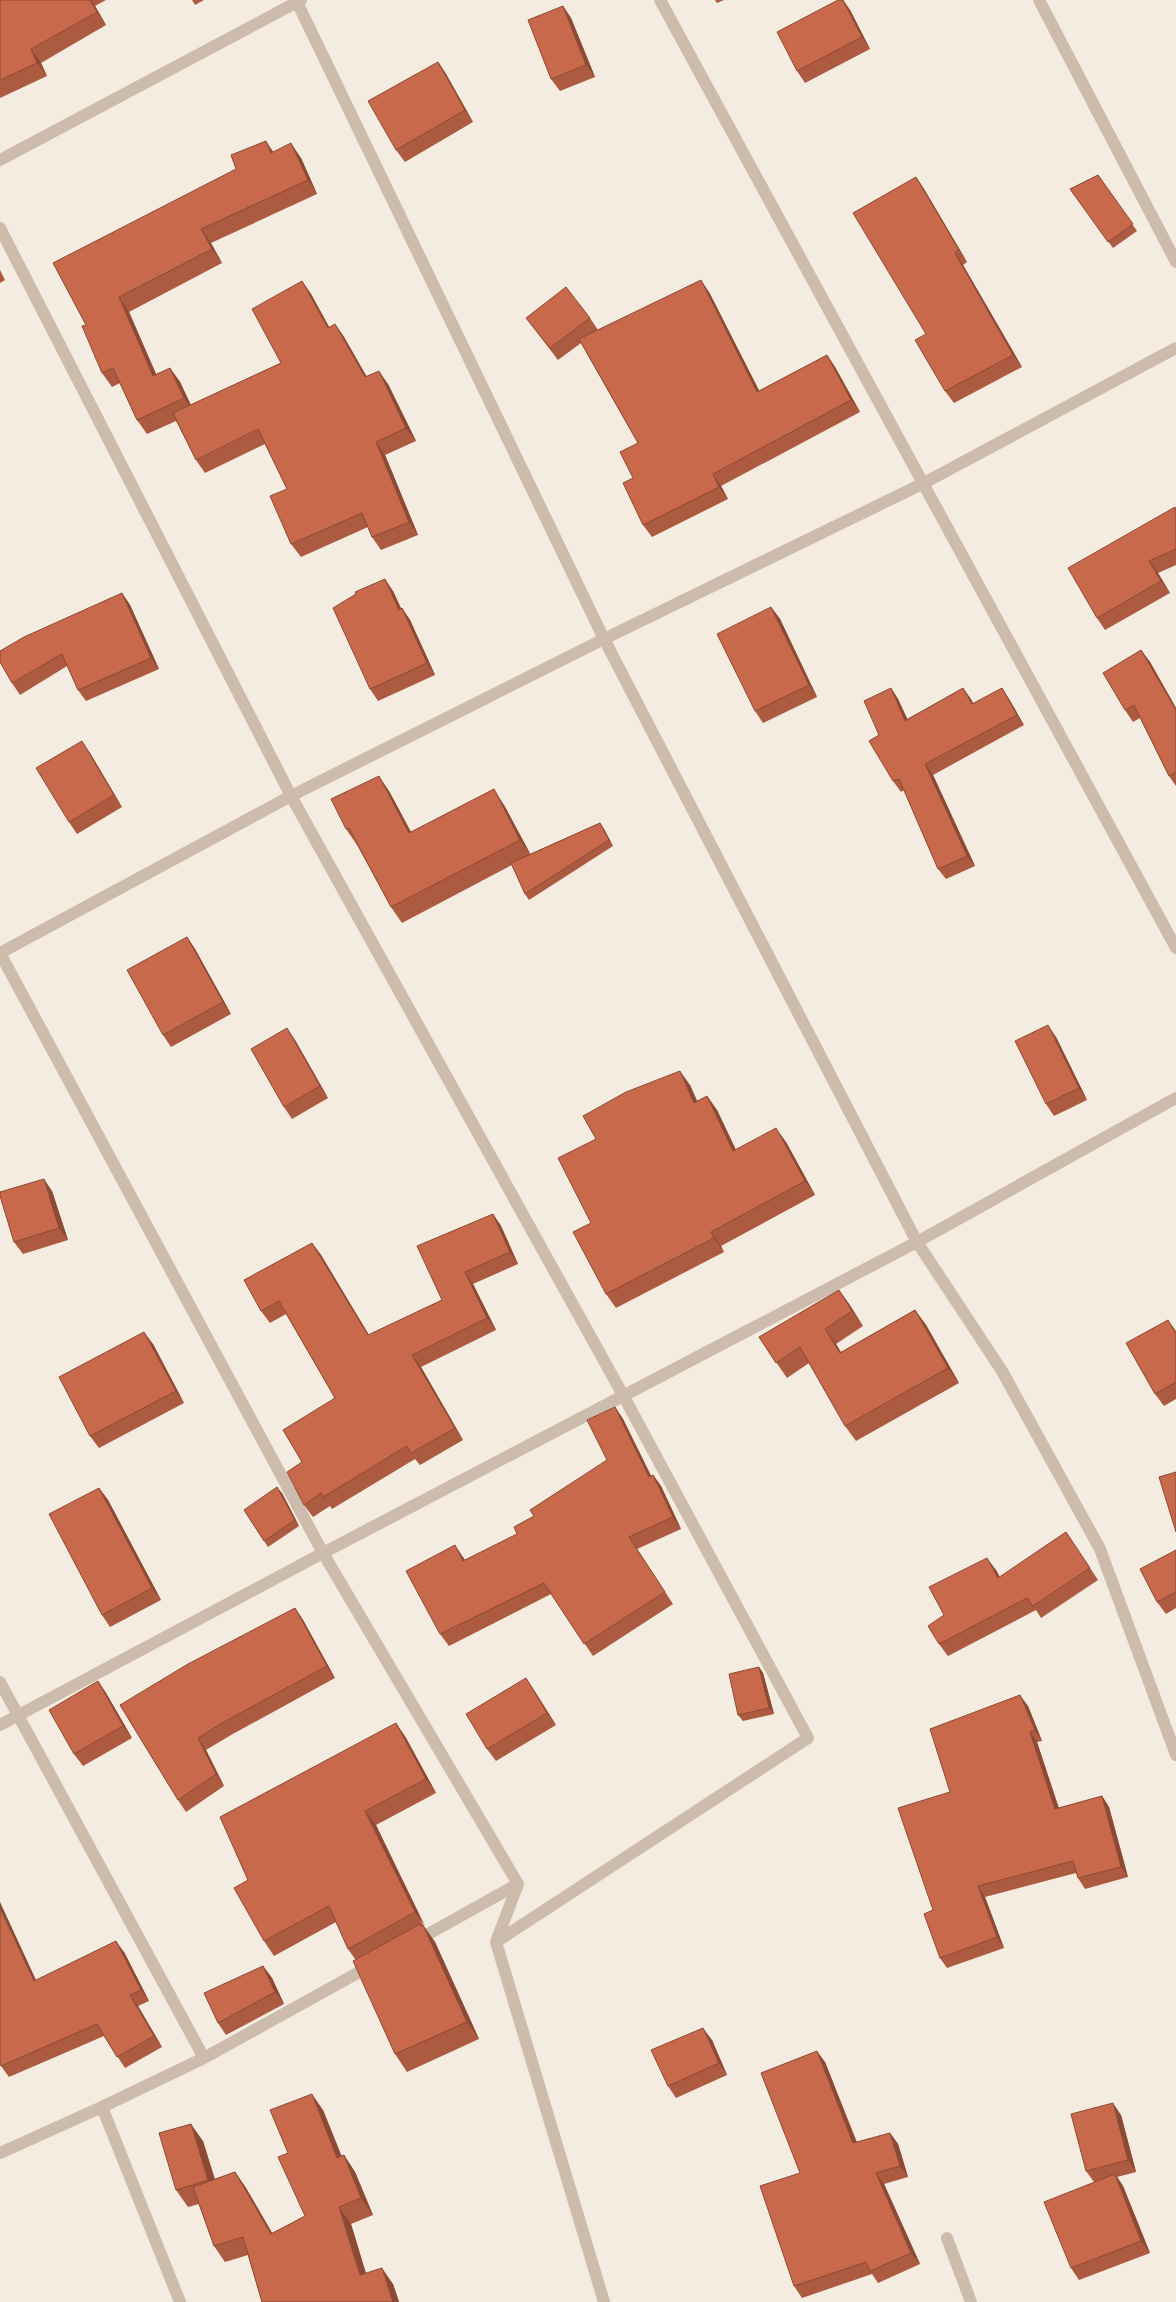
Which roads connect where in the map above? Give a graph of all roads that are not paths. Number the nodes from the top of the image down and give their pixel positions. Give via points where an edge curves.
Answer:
1 (660, 0) edge
2 (1039, 0) edge
3 (298, 1) edge
4 (0, 160) edge
5 (0, 228) edge
6 (1176, 262) edge
7 (1176, 348) edge
8 (924, 483) junction
9 (604, 639) junction
10 (291, 796) junction
11 (1176, 948) edge
12 (0, 953) edge
13 (1176, 1098) edge
14 (918, 1242) junction
15 (623, 1395) junction
16 (323, 1553) junction
17 (0, 1682) edge
18 (18, 1716) junction
19 (0, 1725) edge
20 (1176, 1755) edge
21 (518, 1884) junction
22 (496, 1942) junction
23 (404, 1947) edge
24 (387, 1957) edge
25 (204, 2058) junction
26 (102, 2107) junction
27 (0, 2153) edge
28 (947, 2238) dead end
29 (180, 2302) edge
30 (604, 2302) edge
31 (971, 2302) edge

1 - 8 street
2 - 6 street
3 - 4 street
3 - 9 street
5 - 10 street
7 - 8 street
8 - 9 street
8 - 11 street
9 - 10 street
9 - 14 street
10 - 12 street
10 - 15 street
12 - 16 street
13 - 14 street
14 - 15 street
14 - 20 street via 1002,1371 1100,1549
15 - 16 street
15 - 22 street via 808,1738
16 - 18 street
16 - 21 street
17 - 18 street
18 - 19 street
18 - 25 street
21 - 22 street
21 - 23 street
22 - 30 street
24 - 25 street
25 - 26 street
26 - 27 street
26 - 29 street
28 - 31 street

